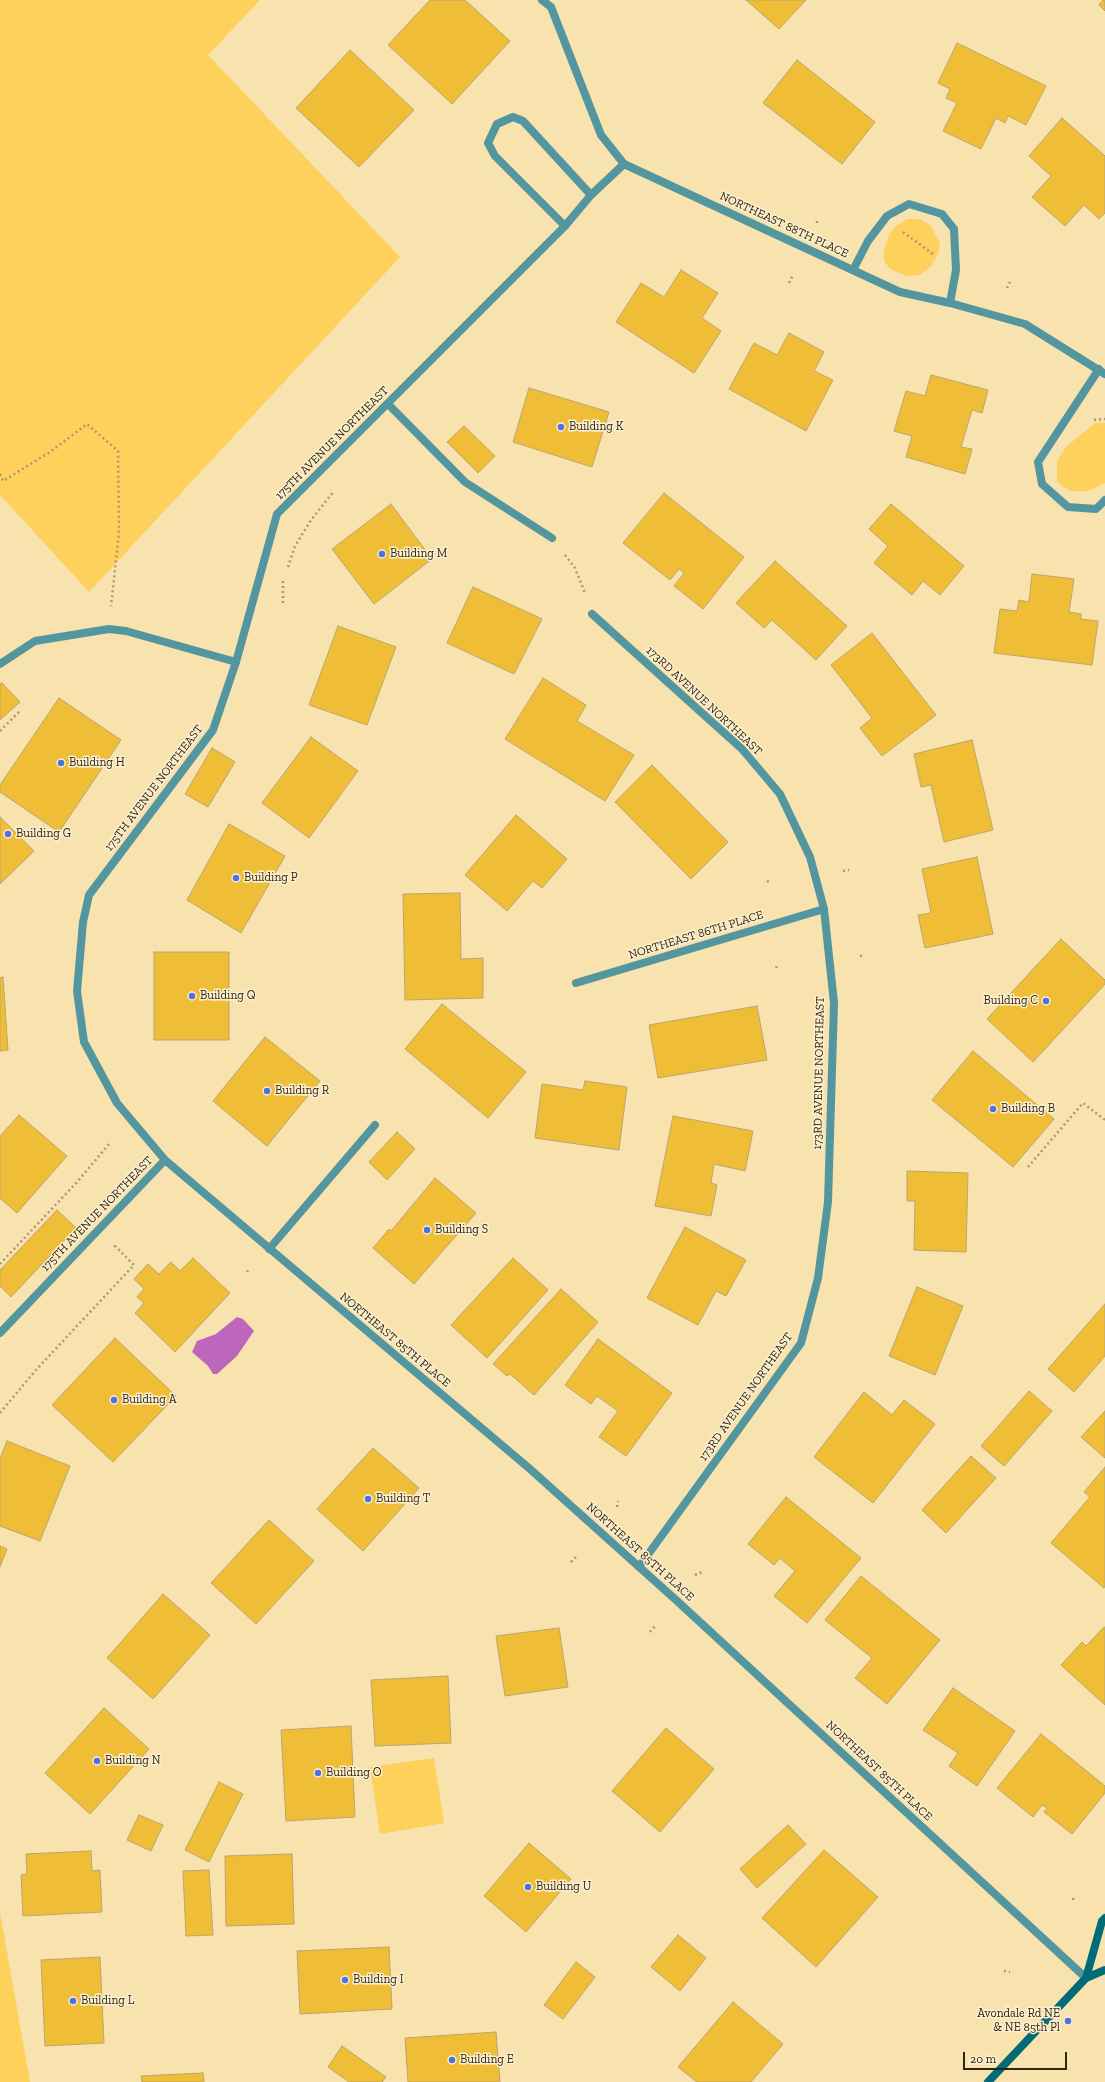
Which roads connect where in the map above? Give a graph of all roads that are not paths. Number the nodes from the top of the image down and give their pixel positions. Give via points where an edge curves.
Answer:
1 (542, 0) edge
2 (624, 164) junction
3 (590, 195) junction
4 (565, 226) junction
5 (853, 270) junction
6 (950, 303) junction
7 (1102, 372) edge
8 (388, 404) junction
9 (1105, 500) edge
10 (552, 538) road end
11 (592, 614) road end
12 (236, 662) junction
13 (0, 664) edge
14 (824, 909) junction
15 (576, 983) dead end
16 (375, 1125) dead end
17 (165, 1160) junction
18 (269, 1249) junction
19 (0, 1332) edge
20 (639, 1567) junction
21 (1105, 1918) edge
22 (1105, 1970) edge
23 (1086, 1978) junction
24 (988, 2082) edge

1 - 2 street, NORTHEAST 88TH PLACE via 551,7 601,135
2 - 3 street, 175TH AVENUE NORTHEAST
2 - 5 street, NORTHEAST 88TH PLACE
3 - 4 street, 175TH AVENUE NORTHEAST
3 - 4 street via 523,121 513,117 497,124 488,143 495,156
4 - 8 street, 175TH AVENUE NORTHEAST
5 - 6 street, NORTHEAST 88TH PLACE via 900,292
5 - 6 street via 868,241 887,216 909,204 942,214 954,229 956,270
6 - 7 street, NORTHEAST 88TH PLACE via 1025,324
7 - 9 street via 1038,462 1042,484 1068,507 1096,509
8 - 10 street via 465,482
8 - 12 street, 175TH AVENUE NORTHEAST via 277,514
11 - 14 street, 173RD AVENUE NORTHEAST via 742,749 780,794 810,857
12 - 13 street via 126,631 109,629 35,641
12 - 17 street, 175TH AVENUE NORTHEAST via 213,730 89,895 83,922 77,991 84,1042 117,1103
14 - 15 street, NORTHEAST 86TH PLACE
14 - 20 street, 173RD AVENUE NORTHEAST via 834,1003 828,1202 818,1278 801,1343
16 - 18 street
17 - 18 street, NORTHEAST 85TH PLACE
17 - 19 street, 175TH AVENUE NORTHEAST
18 - 20 street, NORTHEAST 85TH PLACE via 530,1469
20 - 23 street, NORTHEAST 85TH PLACE
21 - 23 main road
22 - 23 main road
23 - 24 main road

